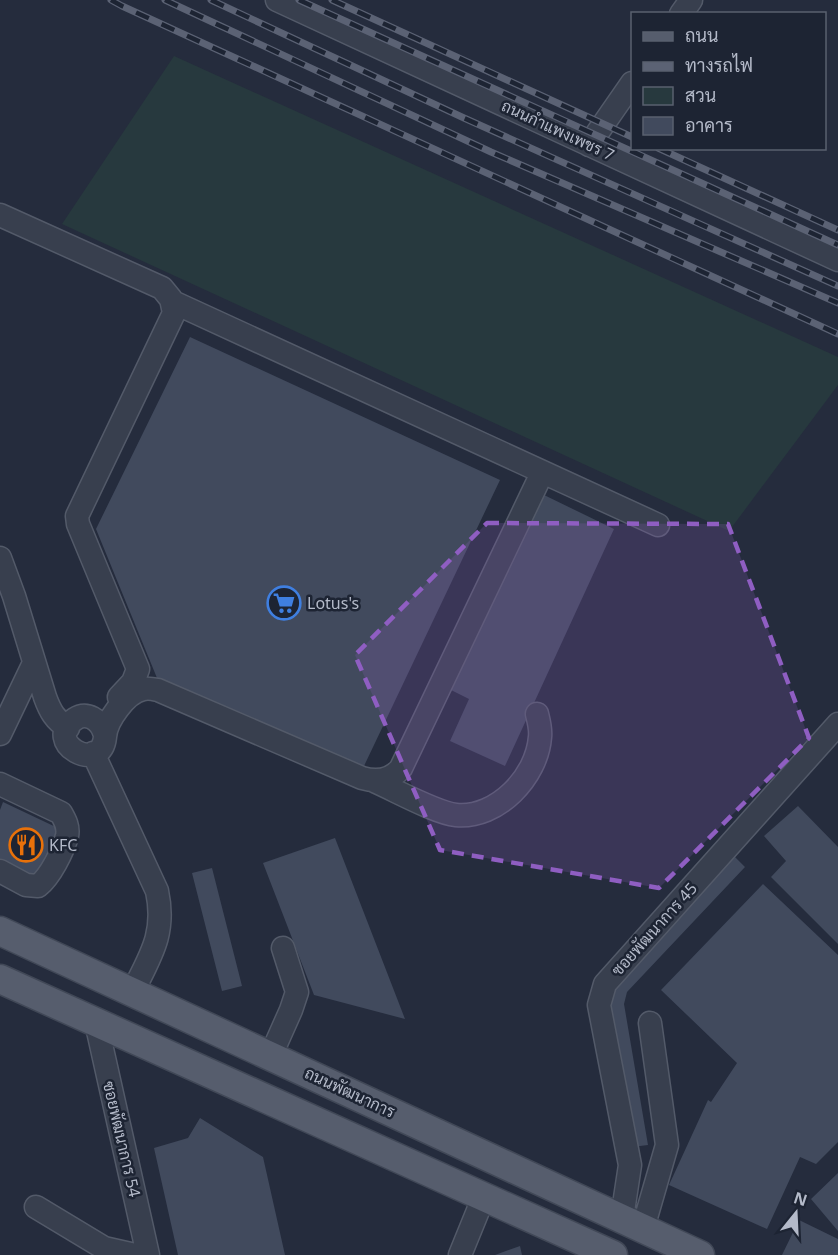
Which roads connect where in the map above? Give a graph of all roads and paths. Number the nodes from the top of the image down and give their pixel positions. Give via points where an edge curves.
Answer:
1 (278, 0) edge
2 (631, 86) edge
3 (589, 145) junction
4 (0, 214) edge
5 (838, 260) edge
6 (173, 302) junction
7 (542, 473) junction
8 (658, 525) dead end
9 (1, 566) edge
10 (34, 663) junction
11 (537, 714) dead end
12 (76, 722) junction
13 (838, 724) edge
14 (104, 732) junction
15 (0, 734) edge
16 (93, 753) junction
17 (375, 781) junction
18 (0, 784) edge
19 (0, 872) edge
20 (0, 931) edge
21 (283, 948) dead end
22 (0, 979) edge
23 (133, 991) junction
24 (96, 1022) junction
25 (650, 1023) dead end
26 (271, 1055) junction
27 (484, 1196) junction
28 (36, 1208) dead end
29 (633, 1223) junction
30 (135, 1255) edge
31 (148, 1255) edge
32 (460, 1255) edge
33 (613, 1255) edge
34 (700, 1255) edge

1 - 3 street, ถนนกำแพงเพชร 7
2 - 3 street
3 - 5 street, ถนนกำแพงเพชร 7
4 - 6 street via 162,288
6 - 7 street
6 - 12 street via 174,313 77,516 138,669 133,682 116,701
7 - 8 street
7 - 17 street via 401,768
9 - 10 street
10 - 12 street via 58,722
10 - 15 street
11 - 17 street via 540,740 533,762 517,787 483,812 453,814
12 - 14 street via 98,720
12 - 16 street via 66,736 70,748 80,754
13 - 29 street, ซอยพัฒนาการ 45 via 605,984 599,1005 630,1165
14 - 16 street via 103,744
14 - 17 street via 113,713 128,698 142,689 158,690
16 - 23 street via 157,891 161,910 159,936
18 - 19 street via 61,813 67,835 47,879 38,886 26,885
20 - 23 main road, ถนนพัฒนาการ
21 - 26 street via 297,992
22 - 24 main road
23 - 26 main road, ถนนพัฒนาการ
24 - 27 main road
24 - 31 street, ซอยพัฒนาการ 54
25 - 29 street via 667,1145
26 - 29 main road, ถนนพัฒนาการ
27 - 32 street
27 - 33 main road
28 - 30 street via 104,1248
29 - 34 main road, ถนนพัฒนาการ

